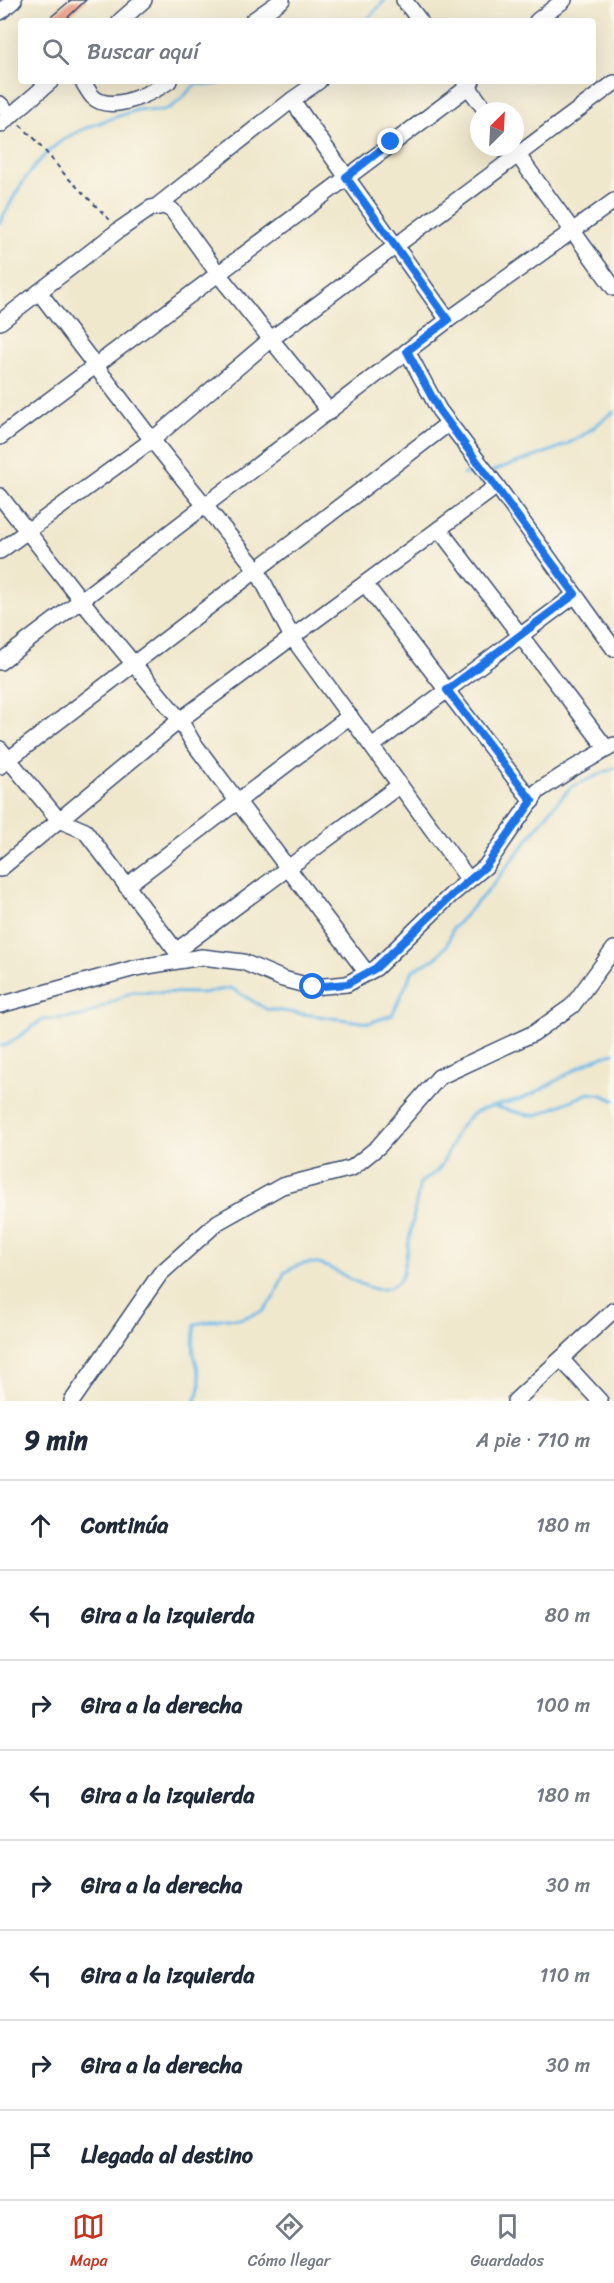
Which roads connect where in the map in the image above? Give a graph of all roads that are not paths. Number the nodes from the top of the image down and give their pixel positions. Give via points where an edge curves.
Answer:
1 (14, 0) edge
2 (144, 0) edge
3 (282, 0) edge
4 (404, 0) edge
5 (564, 0) edge
6 (124, 11) edge
7 (0, 12) edge
8 (256, 18) edge
9 (413, 18) edge
10 (541, 18) edge
11 (47, 84) edge
12 (84, 84) edge
13 (163, 84) edge
14 (315, 84) edge
15 (467, 84) edge
16 (469, 84) edge
17 (614, 84) edge
18 (292, 100) junction
19 (480, 102) edge
20 (0, 104) edge
21 (5, 120) edge
22 (524, 146) edge
23 (510, 156) edge
24 (518, 156) edge
25 (346, 177) junction
26 (614, 201) edge
27 (157, 207) junction
28 (573, 232) junction
29 (396, 247) junction
30 (219, 275) junction
31 (614, 288) edge
32 (39, 292) junction
33 (448, 320) junction
34 (0, 322) edge
35 (272, 339) junction
36 (407, 351) junction
37 (96, 365) junction
38 (330, 412) junction
39 (449, 423) junction
40 (0, 437) edge
41 (152, 440) junction
42 (497, 486) junction
43 (0, 496) edge
44 (205, 505) junction
45 (439, 529) junction
46 (27, 531) junction
47 (0, 551) edge
48 (257, 570) junction
49 (365, 584) junction
50 (575, 594) junction
51 (81, 600) junction
52 (520, 636) junction
53 (292, 637) junction
54 (614, 649) edge
55 (0, 662) edge
56 (134, 664) junction
57 (447, 690) junction
58 (350, 716) junction
59 (180, 720) junction
60 (372, 746) junction
61 (611, 747) edge
62 (3, 758) edge
63 (400, 785) junction
64 (532, 801) junction
65 (237, 802) junction
66 (59, 820) junction
67 (0, 868) edge
68 (288, 868) junction
69 (469, 880) junction
70 (126, 886) junction
71 (614, 949) edge
72 (180, 955) junction
73 (367, 973) junction
74 (0, 1005) edge
75 (614, 1310) edge
76 (561, 1359) junction
77 (72, 1401) edge
78 (515, 1401) edge
79 (600, 1401) edge

1 - 7 street
2 - 6 street
3 - 8 street
4 - 9 street
5 - 10 street
11 - 21 street
12 - 13 street via 94,98 110,105 126,102
14 - 18 street
15 - 25 street
16 - 19 street
17 - 22 street
18 - 25 street
18 - 27 street
20 - 21 street
23 - 29 street
24 - 28 street
25 - 29 street
25 - 30 street
26 - 28 street
27 - 30 street via 172,210
27 - 32 street via 119,230
28 - 31 street
28 - 33 street
29 - 33 street
29 - 35 street
30 - 35 street
30 - 37 street
32 - 34 street
32 - 37 street
33 - 36 street
35 - 38 street
35 - 41 street
36 - 38 street
36 - 39 street
37 - 40 street
37 - 41 street
38 - 44 street
39 - 42 street
39 - 48 street
41 - 44 street
41 - 46 street
42 - 45 street
42 - 50 street
43 - 46 street
44 - 48 street
44 - 51 street
45 - 49 street
45 - 52 street
46 - 47 street
46 - 51 street
48 - 53 street
48 - 56 street
49 - 53 street
49 - 57 street
50 - 52 street
50 - 54 street
51 - 55 street
51 - 56 street
52 - 57 street
52 - 61 street
53 - 58 street
53 - 59 street
56 - 59 street
56 - 62 street
57 - 60 street
57 - 64 street
58 - 60 street
58 - 65 street
59 - 65 street
59 - 66 street
60 - 63 street
61 - 64 street via 538,792
62 - 66 street
63 - 68 street
63 - 69 street
64 - 69 street via 486,866
65 - 68 street
65 - 70 street
66 - 67 street
66 - 70 street via 85,831
68 - 72 street
68 - 73 street
69 - 73 street
70 - 72 street
71 - 77 street via 572,1005 534,1033 439,1077 378,1147 352,1168 282,1186 218,1222 160,1274
72 - 73 street via 243,962 313,987 347,984
72 - 74 street
75 - 76 street
76 - 78 street
76 - 79 street

